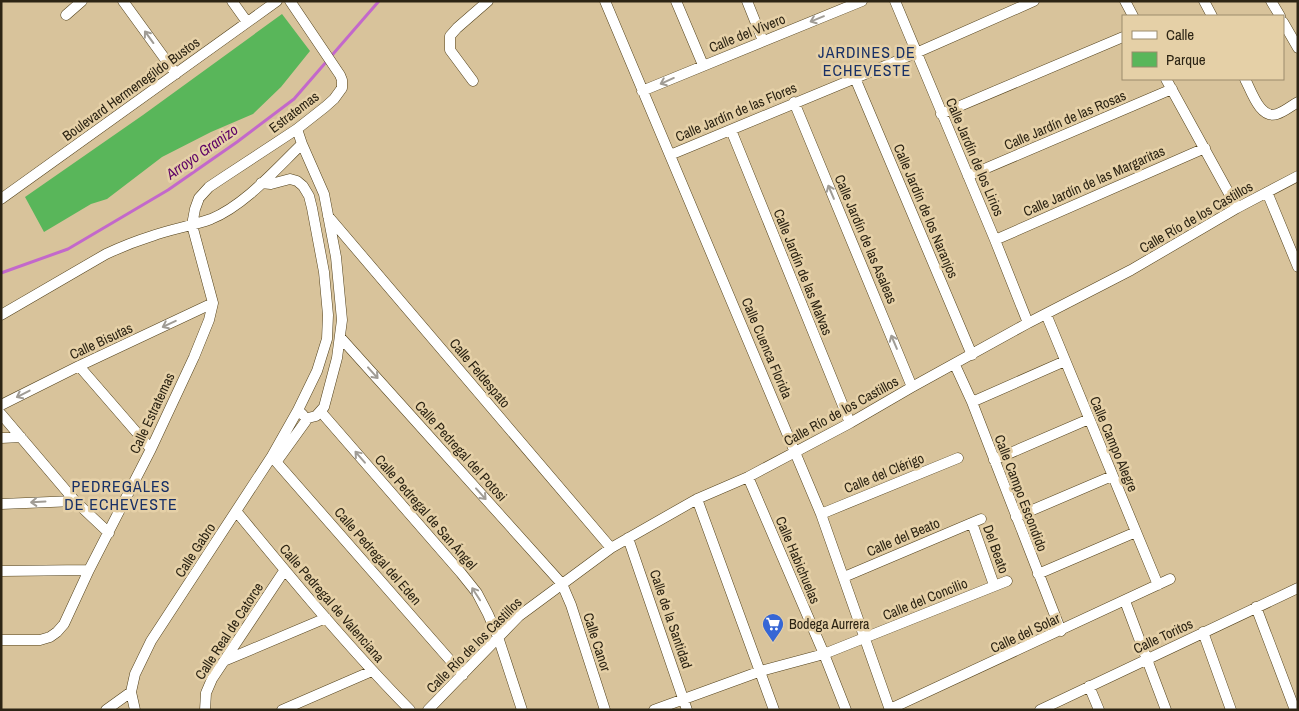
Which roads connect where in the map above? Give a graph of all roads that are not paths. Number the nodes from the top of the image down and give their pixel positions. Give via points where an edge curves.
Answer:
1 (82, 1) edge
2 (123, 1) edge
3 (232, 1) edge
4 (277, 1) edge
5 (290, 1) edge
6 (488, 1) edge
7 (605, 1) edge
8 (676, 1) edge
9 (748, 1) edge
10 (862, 1) edge
11 (895, 1) edge
12 (1034, 1) edge
13 (1125, 1) edge
14 (1204, 1) edge
15 (1271, 1) edge
16 (66, 15) dead end
17 (1132, 15) edge
18 (1211, 15) edge
19 (1279, 15) edge
20 (247, 22) junction
21 (1284, 24) edge
22 (1122, 37) edge
23 (763, 41) junction
24 (1298, 48) edge
25 (916, 53) junction
26 (703, 65) junction
27 (176, 74) junction
28 (855, 78) junction
29 (1167, 80) edge
30 (1246, 80) edge
31 (473, 81) dead end
32 (1172, 89) junction
33 (642, 91) junction
34 (794, 102) junction
35 (1298, 102) edge
36 (941, 114) junction
37 (298, 128) junction
38 (730, 130) junction
39 (302, 144) junction
40 (1204, 148) junction
41 (670, 154) junction
42 (968, 176) junction
43 (1298, 176) edge
44 (261, 183) junction
45 (1267, 192) junction
46 (1, 199) edge
47 (1237, 208) junction
48 (328, 216) junction
49 (192, 225) junction
50 (995, 240) junction
51 (1298, 267) edge
52 (213, 303) junction
53 (1, 314) edge
54 (1046, 314) junction
55 (1028, 323) junction
56 (340, 337) junction
57 (972, 355) junction
58 (1065, 361) junction
59 (955, 365) junction
60 (80, 366) junction
61 (912, 387) junction
62 (972, 402) junction
63 (1, 405) edge
64 (298, 410) junction
65 (322, 412) junction
66 (1, 414) edge
67 (308, 418) junction
68 (1089, 419) junction
69 (850, 423) junction
70 (21, 437) junction
71 (1, 438) edge
72 (151, 449) junction
73 (796, 452) junction
74 (958, 458) dead end
75 (274, 459) junction
76 (994, 460) junction
77 (1112, 476) junction
78 (748, 477) junction
79 (697, 499) junction
80 (75, 501) junction
81 (1, 504) edge
82 (236, 511) junction
83 (821, 514) junction
84 (1016, 517) junction
85 (976, 521) joint
86 (1136, 532) junction
87 (109, 533) junction
88 (628, 538) junction
89 (611, 548) junction
90 (89, 570) junction
91 (1, 571) edge
92 (284, 571) junction
93 (1038, 574) junction
94 (844, 577) junction
95 (1170, 579) dead end
96 (1007, 581) dead end
97 (562, 584) junction
98 (1158, 584) junction
99 (994, 585) junction
100 (1298, 588) edge
101 (1125, 601) junction
102 (1256, 607) junction
103 (326, 618) junction
104 (1062, 631) junction
105 (1203, 632) junction
106 (498, 638) junction
107 (866, 638) junction
108 (1, 640) edge
109 (824, 654) junction
110 (1147, 659) junction
111 (224, 661) junction
112 (372, 671) junction
113 (760, 671) junction
114 (462, 675) junction
115 (1089, 686) junction
116 (131, 692) junction
117 (685, 705) edge
118 (106, 710) edge
119 (135, 710) edge
120 (205, 710) edge
121 (282, 710) edge
122 (410, 710) edge
123 (428, 710) edge
124 (522, 710) edge
125 (605, 710) edge
126 (654, 710) edge
127 (774, 710) edge
128 (846, 710) edge
129 (890, 710) edge
130 (1040, 710) edge
131 (1098, 710) edge
132 (1166, 710) edge
133 (1231, 710) edge
134 (1295, 710) edge

1 - 16 street
27 -> 2 street
3 - 20 street
4 - 20 street, Boulevard Hermenegildo Bustos
5 - 37 street, Estratemas via 342,80 342,88 334,99
6 - 31 street via 450,36 450,50
7 - 33 street, Calle Cuenca Florida
8 - 26 street
9 - 23 street
10 -> 23 street, Calle del Vivero
11 - 25 street, Calle Jardín de los Lirios
12 - 25 street, Calle Jardín de las Flores
13 - 17 street
14 - 18 street
15 - 19 street
20 - 27 street, Boulevard Hermenegildo Bustos
21 - 24 street
22 - 36 street
23 - 26 street, Calle del Vivero
25 - 28 street, Calle Jardín de las Flores
25 - 36 street, Calle Jardín de los Lirios
26 -> 33 street, Calle del Vivero
27 - 46 street, Boulevard Hermenegildo Bustos
28 - 34 street, Calle Jardín de las Flores
28 - 57 street, Calle Jardín de los Naranjos
29 - 32 street
30 - 35 street via 1261,108 1271,116
32 - 40 street
32 - 42 street, Calle Jardín de las Rosas
33 - 41 street, Calle Cuenca Florida
34 - 38 street, Calle Jardín de las Flores
61 -> 34 street, Calle Jardín de las Asaleas
36 - 42 street, Calle Jardín de los Lirios
37 - 39 street
37 - 49 street, Estratemas via 209,187 199,198
38 - 41 street, Calle Jardín de las Flores
38 - 69 street, Calle Jardín de las Malvas
39 - 44 street
39 - 48 street via 324,194
40 - 47 street
40 - 50 street, Calle Jardín de las Margaritas
41 - 73 street, Calle Cuenca Florida
42 - 50 street, Calle Jardín de los Lirios
43 - 45 street, Calle Río de los Castillos
44 - 49 street via 227,209
44 - 64 street, Calle Gabro via 290,179 303,186 312,208 324,272 328,315 326,338 317,371
45 - 47 street, Calle Río de los Castillos
45 - 51 street
47 - 54 street, Calle Río de los Castillos via 1131,270
48 - 56 street via 340,297
48 - 89 street, Calle Feldespato
49 - 52 street
49 - 53 street via 153,235 106,254
50 - 55 street, Calle Jardín de los Lirios
52 -> 60 street, Calle Bisutas
52 - 72 street, Calle Estratemas via 203,338
54 - 55 street, Calle Río de los Castillos
54 - 58 street, Calle Campo Alegre
55 - 57 street, Calle Río de los Castillos
56 - 65 street
56 -> 97 street, Calle Pedregal del Potosi
57 - 59 street, Calle Río de los Castillos
58 - 62 street
58 - 68 street, Calle Campo Alegre
59 - 61 street, Calle Río de los Castillos
59 - 62 street, Calle Campo Escondido
60 -> 63 street, Calle Bisutas
60 - 72 street
61 - 69 street, Calle Río de los Castillos
62 - 76 street, Calle Campo Escondido
64 - 67 street
64 - 75 street, Calle Gabro
65 - 67 street
106 -> 65 street, Calle Pedregal de San Ángel via 477,593
66 - 70 street
67 - 75 street, Calle Gabro
68 - 76 street
68 - 77 street, Calle Campo Alegre
69 - 73 street, Calle Río de los Castillos
70 - 71 street
70 - 80 street
72 - 87 street, Calle Estratemas
73 - 78 street, Calle Río de los Castillos
73 - 83 street, Calle Cuenca Florida
74 - 83 street, Calle del Clérigo
75 - 82 street, Calle Gabro
75 - 114 street, Calle Pedregal del Eden
76 - 84 street, Calle Campo Escondido
77 - 84 street
77 - 86 street, Calle Campo Alegre
78 - 79 street, Calle Río de los Castillos
78 - 109 street, Calle Habichuelas
79 - 88 street, Calle Río de los Castillos
79 - 113 street
80 -> 81 street
80 - 87 street
82 - 92 street, Calle Pedregal de Valenciana
82 - 116 street, Calle Gabro via 151,641 135,674
83 - 94 street, Calle Cuenca Florida
84 - 93 street, Calle Campo Escondido
85 - 94 street, Calle del Beato
85 - 99 street, Del Beato
86 - 93 street
86 - 98 street, Calle Campo Alegre
87 - 90 street, Calle Estratemas
88 - 89 street, Calle Río de los Castillos
88 - 117 street, Calle de la Santidad
89 - 97 street, Calle Río de los Castillos
90 - 91 street
90 - 108 street, Calle Estratemas via 64,624 57,632 40,640
92 - 103 street, Calle Pedregal de Valenciana
92 - 111 street, Calle Real de Catorce
93 - 104 street, Calle Campo Escondido
94 - 107 street, Calle Cuenca Florida
95 - 98 street, Calle del Solar
96 - 99 street, Calle del Concilio
97 - 106 street, Calle Río de los Castillos via 519,616
97 - 125 street, Calle Canor
98 - 101 street, Calle del Solar
99 - 107 street, Calle del Concilio
100 - 102 street, Calle Toritos
101 - 104 street, Calle del Solar
101 - 110 street
102 - 105 street, Calle Toritos
102 - 134 street
103 - 111 street
103 - 112 street, Calle Pedregal de Valenciana
104 - 129 street, Calle del Solar
105 - 110 street, Calle Toritos
105 - 133 street
106 - 114 street, Calle Río de los Castillos
106 - 124 street, Calle Pedregal de San Ángel
107 - 109 street, Calle del Concilio
107 - 129 street, Calle Cuenca Florida
109 - 113 street, Calle del Concilio
109 - 128 street, Calle Habichuelas
110 - 115 street, Calle Toritos
110 - 132 street
111 - 120 street, Calle Real de Catorce via 206,692
112 - 121 street
112 - 122 street, Calle Pedregal de Valenciana
113 - 117 street, Calle del Concilio
113 - 127 street
114 - 123 street, Calle Río de los Castillos
115 - 130 street, Calle Toritos
115 - 131 street
116 - 118 street
116 - 119 street, Calle Gabro
117 - 126 street, Calle del Concilio

